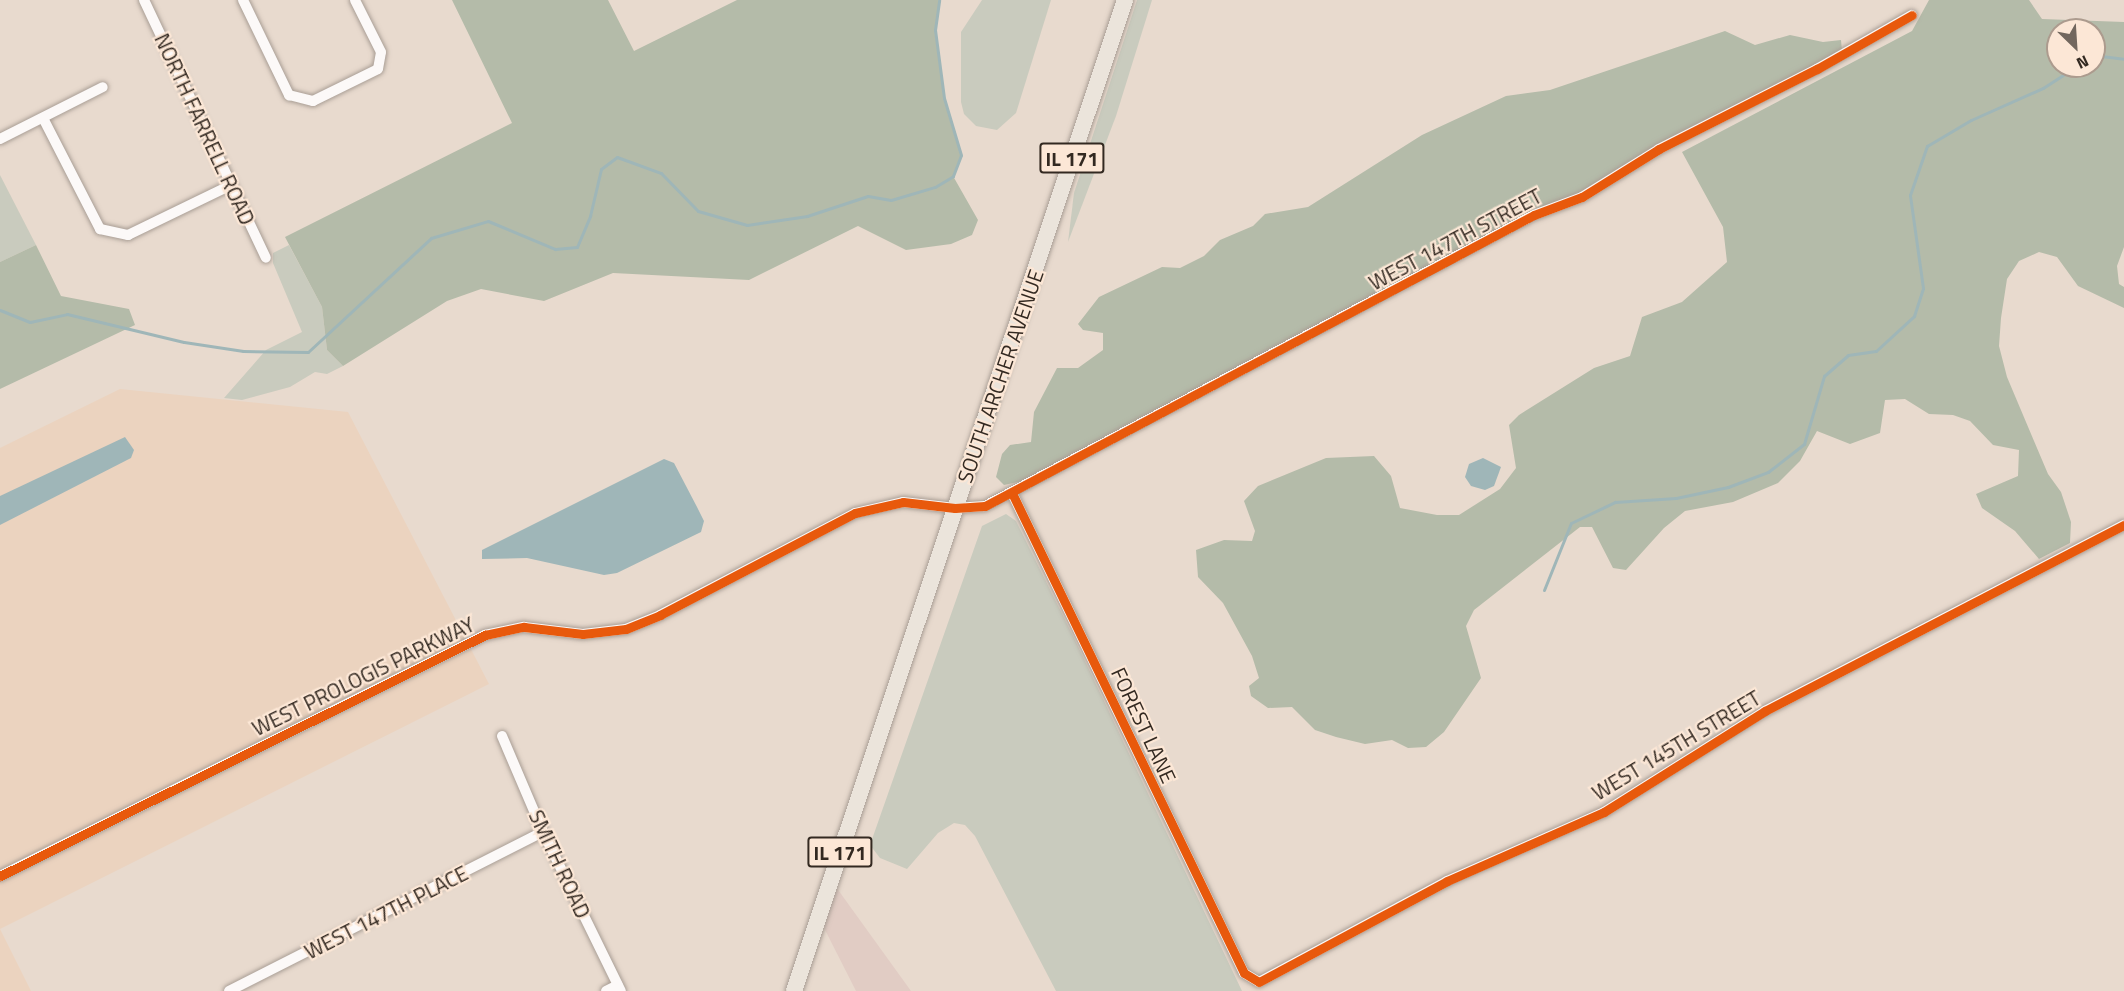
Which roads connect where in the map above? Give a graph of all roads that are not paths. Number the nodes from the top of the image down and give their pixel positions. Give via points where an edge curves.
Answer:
1 (144, 0) edge
2 (243, 0) edge
3 (355, 0) edge
4 (1125, 0) edge
5 (1912, 15) dead end
6 (103, 87) dead end
7 (44, 118) junction
8 (0, 139) edge
9 (231, 185) junction
10 (266, 258) dead end
11 (1012, 493) junction
12 (955, 508) junction
13 (2124, 525) edge
14 (502, 736) dead end
15 (543, 832) junction
16 (0, 876) edge
17 (1244, 973) joint
18 (619, 988) edge
19 (229, 991) edge
20 (606, 991) edge
21 (794, 991) edge

1 - 9 street, NORTH FARRELL ROAD
2 - 3 street via 289,95 314,101 378,69 381,52
4 - 12 main road, SOUTH ARCHER AVENUE / IL 171
5 - 11 street, WEST 147TH STREET via 1817,69 1659,149 1591,192 1534,215
6 - 7 street
7 - 8 street
7 - 9 street via 100,229 128,235
9 - 10 street, NORTH FARRELL ROAD
11 - 12 street, WEST 147TH STREET via 979,508
11 - 17 street, FOREST LANE
12 - 16 street, WEST PROLOGIS PARKWAY via 903,502 855,513 626,629 584,634 524,627 485,635
12 - 21 main road, SOUTH ARCHER AVENUE / IL 171
13 - 17 street, WEST 145TH STREET via 1765,711 1604,812 1450,880 1259,982
14 - 15 street, SMITH ROAD
15 - 18 street, SMITH ROAD
15 - 19 street, WEST 147TH PLACE
18 - 20 street

